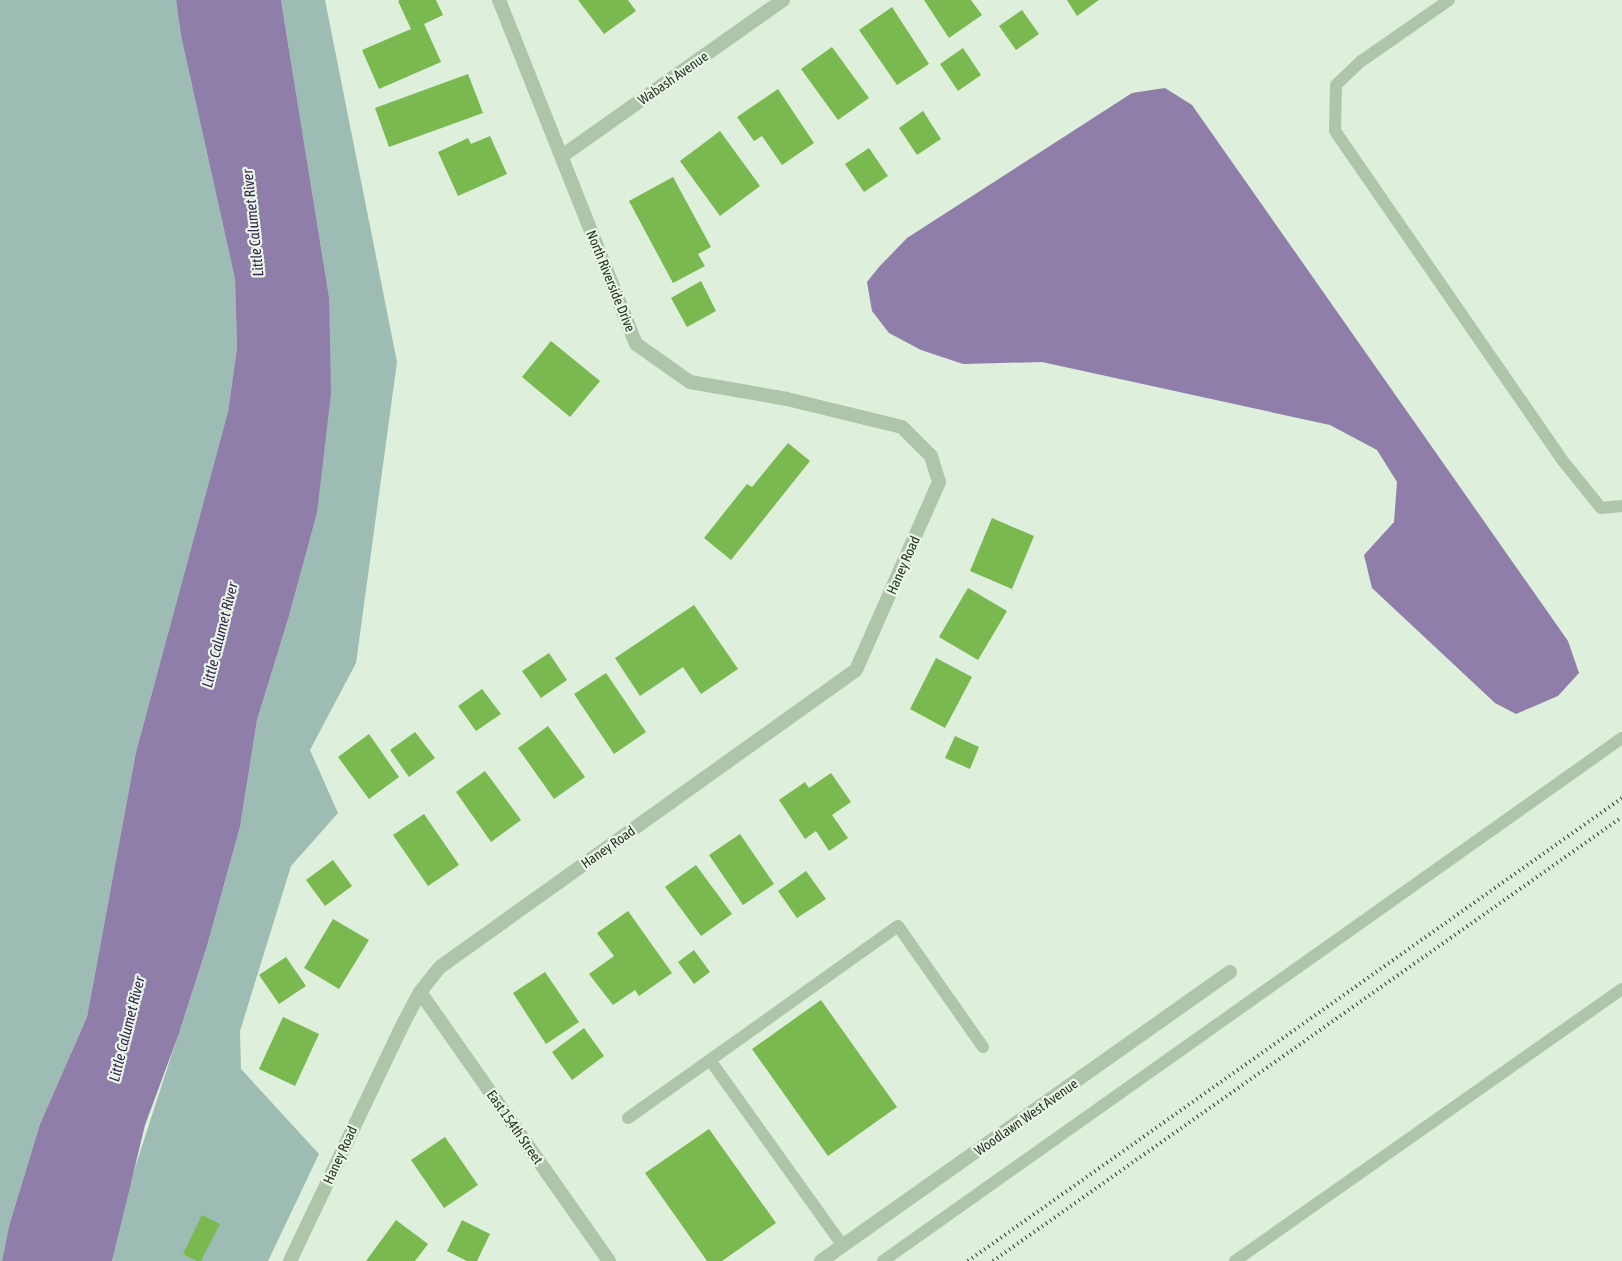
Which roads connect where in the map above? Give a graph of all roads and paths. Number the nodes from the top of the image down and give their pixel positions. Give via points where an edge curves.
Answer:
1 (499, 0) edge
2 (783, 0) edge
3 (1449, 0) edge
4 (562, 156) junction
5 (931, 456) joint
6 (1622, 506) edge
7 (1622, 738) edge
8 (1230, 972) dead end
9 (1622, 989) edge
10 (420, 992) junction
11 (983, 1047) dead end
12 (710, 1060) junction
13 (628, 1118) dead end
14 (843, 1246) junction
15 (290, 1261) edge
16 (609, 1261) edge
17 (822, 1261) edge
18 (882, 1261) edge
19 (1235, 1261) edge

1 - 4 street, North Riverside Drive
2 - 4 street, Wabash Avenue
3 - 6 lane via 1360,62 1336,85 1335,131 1563,461 1601,508
4 - 5 street, North Riverside Drive via 636,344 690,382 787,399 902,427
5 - 10 street, Haney Road via 939,482 856,670 440,967
7 - 18 lane
8 - 14 street, Woodlawn West Avenue
9 - 19 lane
10 - 15 street, Haney Road
10 - 16 street, East 154th Street
11 - 12 lane via 898,926
12 - 13 lane
12 - 14 lane
14 - 17 street, Woodlawn West Avenue

